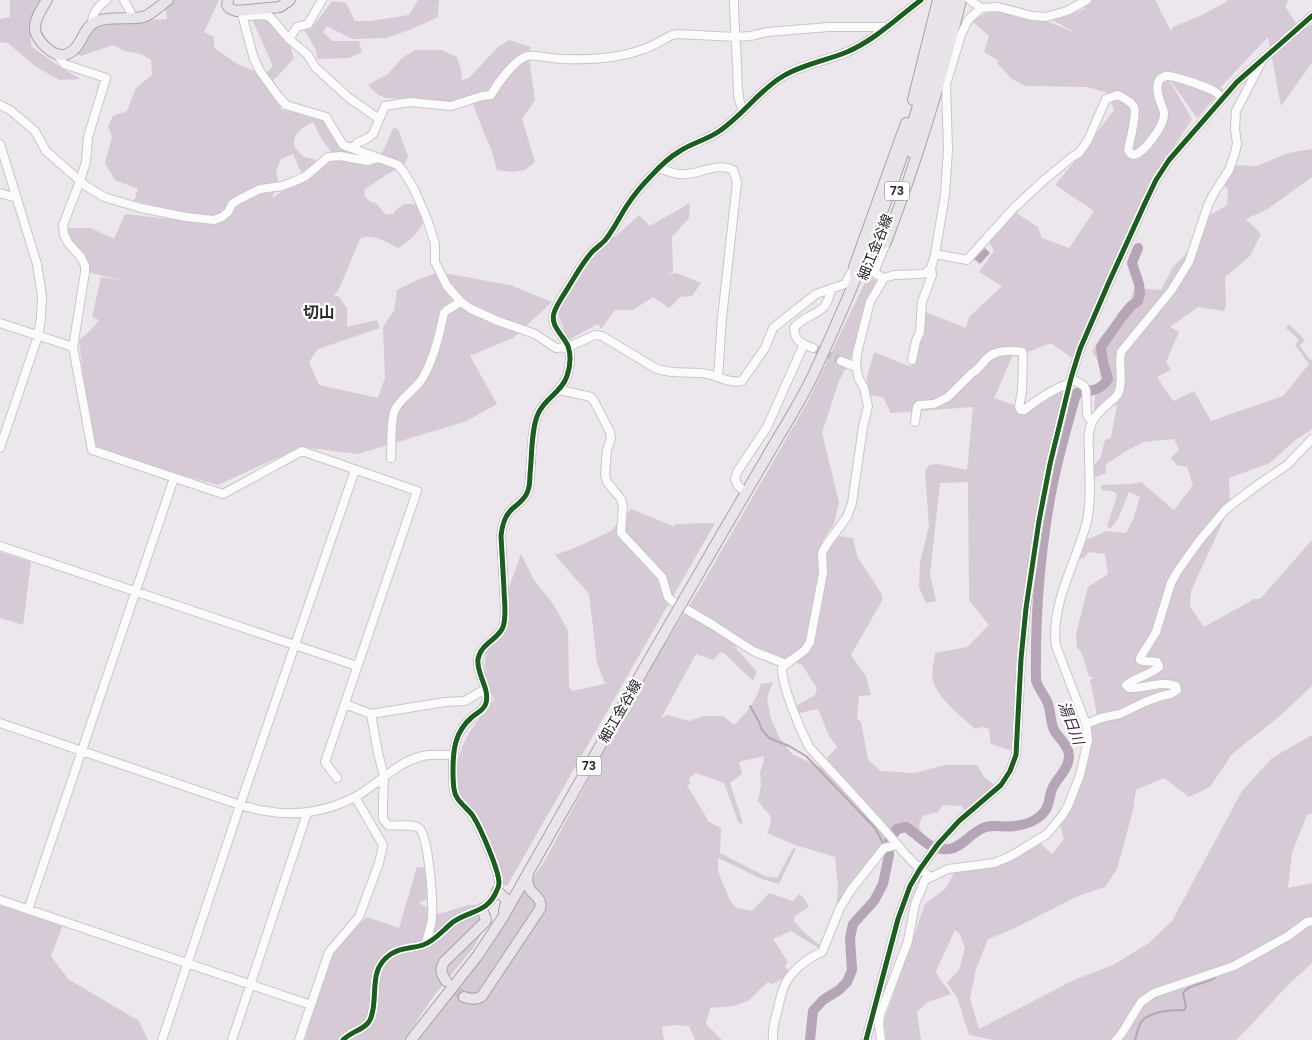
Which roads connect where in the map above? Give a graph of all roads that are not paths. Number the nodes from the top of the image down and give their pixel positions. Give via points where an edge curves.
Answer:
1 (47, 0) edge
2 (106, 0) edge
3 (124, 0) edge
4 (168, 0) edge
5 (228, 0) edge
6 (290, 0) edge
7 (322, 0) edge
8 (734, 0) edge
9 (921, 0) edge
10 (938, 0) edge
11 (945, 0) edge
12 (954, 0) edge
13 (961, 0) edge
14 (970, 0) edge
15 (1086, 0) edge
16 (982, 8) junction
17 (242, 14) junction
18 (1312, 16) edge
19 (132, 17) junction
20 (92, 24) junction
21 (886, 27) junction
22 (735, 37) junction
23 (289, 39) junction
24 (57, 54) junction
25 (1261, 61) junction
26 (1223, 98) junction
27 (0, 105) edge
28 (743, 110) junction
29 (378, 119) junction
30 (0, 144) edge
31 (352, 148) junction
32 (378, 158) junction
33 (658, 168) junction
34 (80, 181) junction
35 (0, 193) edge
36 (17, 198) junction
37 (886, 242) junction
38 (876, 249) junction
39 (935, 254) junction
40 (854, 266) junction
41 (931, 268) junction
42 (884, 278) junction
43 (855, 280) junction
44 (832, 288) junction
45 (461, 302) junction
46 (0, 323) edge
47 (38, 336) junction
48 (804, 344) junction
49 (73, 347) junction
50 (568, 347) junction
51 (813, 348) tunnel mouth
52 (912, 360) dead end
53 (841, 361) tunnel mouth
54 (856, 367) junction
55 (815, 372) junction
56 (718, 377) junction
57 (1070, 380) junction
58 (560, 390) junction
59 (915, 422) dead end
60 (1092, 422) junction
61 (1312, 439) edge
62 (0, 448) edge
63 (391, 458) dead end
64 (355, 470) junction
65 (174, 478) junction
66 (746, 492) junction
67 (0, 546) edge
68 (136, 592) junction
69 (294, 646) junction
70 (786, 664) junction
71 (357, 666) junction
72 (485, 689) junction
73 (345, 704) junction
74 (371, 714) junction
75 (0, 723) edge
76 (1086, 724) junction
77 (82, 750) junction
78 (454, 755) junction
79 (384, 776) junction
80 (337, 778) dead end
81 (355, 797) junction
82 (240, 804) junction
83 (307, 812) junction
84 (896, 845) junction
85 (920, 869) junction
86 (528, 873) junction
87 (930, 877) junction
88 (520, 886) junction
89 (497, 891) junction
90 (530, 891) junction
91 (0, 900) edge
92 (512, 900) junction
93 (482, 909) junction
94 (28, 910) junction
95 (503, 916) junction
96 (1312, 921) edge
97 (426, 943) junction
98 (188, 963) junction
99 (446, 981) dead end
100 (250, 985) junction
101 (464, 997) dead end
102 (311, 1005) junction
103 (162, 1040) edge
104 (232, 1040) edge
105 (299, 1040) edge
106 (343, 1040) edge
107 (411, 1040) edge
108 (773, 1040) edge
109 (866, 1040) edge
110 (881, 1040) edge
111 (1116, 1040) edge

1 - 24 main road via 35,28 38,38
2 - 20 street via 96,9
3 - 19 street
4 - 19 main road via 143,17
5 - 17 main road via 229,8
6 - 17 main road via 280,7
7 - 23 street via 308,24 296,27
8 - 22 street
9 - 21 street
10 - 40 main road, 73 via 908,116
11 - 43 main road, 細江金谷線 / 73 via 910,133
12 - 38 main road, 細江金谷線 / 73 via 916,137
13 - 37 main road via 926,130
14 - 16 street
15 - 16 street via 1067,11 1046,17 998,7
16 - 39 street via 968,20 946,84 948,150 945,195
17 - 23 street via 270,18
17 - 31 street via 254,59 278,96 286,105 326,117 343,145
18 - 25 street
19 - 20 main road via 106,19
20 - 24 main road via 74,50 64,55
21 - 22 street via 829,27
21 - 28 street via 846,52 793,70 768,86
22 - 28 street via 738,88
22 - 29 street via 672,35 641,50 590,60 528,56 508,71 491,95 451,106 410,102 385,106
23 - 29 street via 349,98
24 - 34 street via 64,64 106,78 88,137 86,162
25 - 26 street
25 - 60 street via 1236,111 1235,153 1229,170 1208,205 1189,262 1171,291 1121,352 1118,394
26 - 39 street via 1204,87 1164,76 1157,86 1164,115 1162,123 1137,155 1128,150 1134,106 1118,96 1106,100 1079,153 1043,180 966,260
26 - 57 street via 1174,153 1156,180 1080,349
27 - 34 street via 35,131 46,151
28 - 33 street via 718,132 681,150
29 - 31 street via 373,134
30 - 36 street
31 - 32 street
32 - 34 street via 368,161 328,157 306,176 282,186 260,189 232,204 228,212 214,220 141,208 104,197
32 - 45 street via 398,165 410,182 435,244 434,262 447,286
33 - 50 street via 626,206 605,241 584,262 558,303 553,320
33 - 56 street via 678,174 722,166 733,170 737,182
34 - 49 street via 63,225 64,235 85,266
35 - 36 street
36 - 47 street via 37,264 42,296
37 - 38 main road
37 - 42 street via 875,270
38 - 55 main road, 細江金谷線 / 73 via 830,350
39 - 41 street
40 - 43 main road, 73
40 - 44 street via 845,284
41 - 42 street via 926,273
41 - 52 street
42 - 54 street via 870,302
43 - 55 main road, 細江金谷線 / 73
44 - 48 street via 822,309 798,322 794,328 794,336
44 - 56 street via 816,294 773,328 765,348 742,381
45 - 50 street via 498,321 535,334 556,348
45 - 63 street via 444,313 428,368 395,410
46 - 47 street
47 - 49 street
47 - 62 street
48 - 51 street
48 - 66 street via 767,427 737,472 738,486
49 - 65 street via 92,450
50 - 56 street via 595,335 602,336 663,372
50 - 58 street via 569,368
53 - 54 street
54 - 70 street via 868,406 852,503 847,517 822,553 823,573 810,642 805,650
55 - 66 main road, 細江金谷線 / 73
57 - 59 street via 1022,410 1019,407 1022,352 1003,351 990,355 948,397 934,404 916,407
57 - 60 street via 1084,386
57 - 85 street via 1043,499 1026,608 1016,755 1001,785 958,821
58 - 70 street via 594,400 610,432 605,475 622,506 621,533 662,577 668,597 753,651
58 - 72 street via 537,414 527,492 510,510 502,528 505,611 499,634 482,649 478,660
60 - 76 street via 1088,518 1060,602 1055,635 1056,646
61 - 76 street via 1287,465 1226,509 1177,572 1156,632 1140,658 1157,662 1159,667 1126,684 1134,688 1169,684 1176,686 1177,690 1120,714
64 - 65 street via 302,452 223,494
64 - 69 street
64 - 71 street via 416,491
65 - 68 street
66 - 86 main road, 細江金谷線 / 73, bridge
67 - 68 street
68 - 69 street
68 - 77 street
69 - 71 street
69 - 82 street
70 - 84 street via 782,669 784,683 809,747
71 - 73 street
72 - 74 street via 465,701
72 - 78 street via 486,705 462,727
73 - 74 street
73 - 80 street via 325,762
74 - 79 street
75 - 77 street
76 - 87 street via 1088,740 1080,775 1068,806 1047,834 994,863 948,869
77 - 82 street
77 - 94 street
78 - 79 street via 424,756 406,762
78 - 89 street via 454,790 458,800 472,814 494,862 499,883
79 - 81 street
79 - 97 street via 383,818 388,825 418,828 425,840 432,918
81 - 83 street via 335,806
81 - 102 street via 383,845 359,917 329,952
82 - 83 street via 288,814
82 - 98 street
83 - 100 street
84 - 85 street
84 - 108 street via 884,848 850,890 822,952 804,963 783,988 773,1024
85 - 87 street
85 - 109 street via 898,919
86 - 88 main road, 細江金谷線 / 73
86 - 90 main road
87 - 110 street via 918,897 908,941 880,1015
88 - 89 main road via 511,893
88 - 92 main road, 細江金谷線 / 73
89 - 93 street
89 - 95 main road via 506,898
90 - 92 main road via 524,891
90 - 101 main road via 539,899 540,909 482,996 478,999
91 - 94 street
92 - 95 main road, 細江金谷線 / 73
93 - 97 street via 455,921
93 - 99 main road via 484,923 442,966
94 - 98 street
95 - 107 main road, 細江金谷線 / 73 via 478,955
96 - 111 street via 1234,966 1154,993 1141,1002
97 - 106 street via 403,948 384,959 374,983 369,1022
98 - 100 street
98 - 103 street
100 - 102 street
100 - 104 street
102 - 105 street

